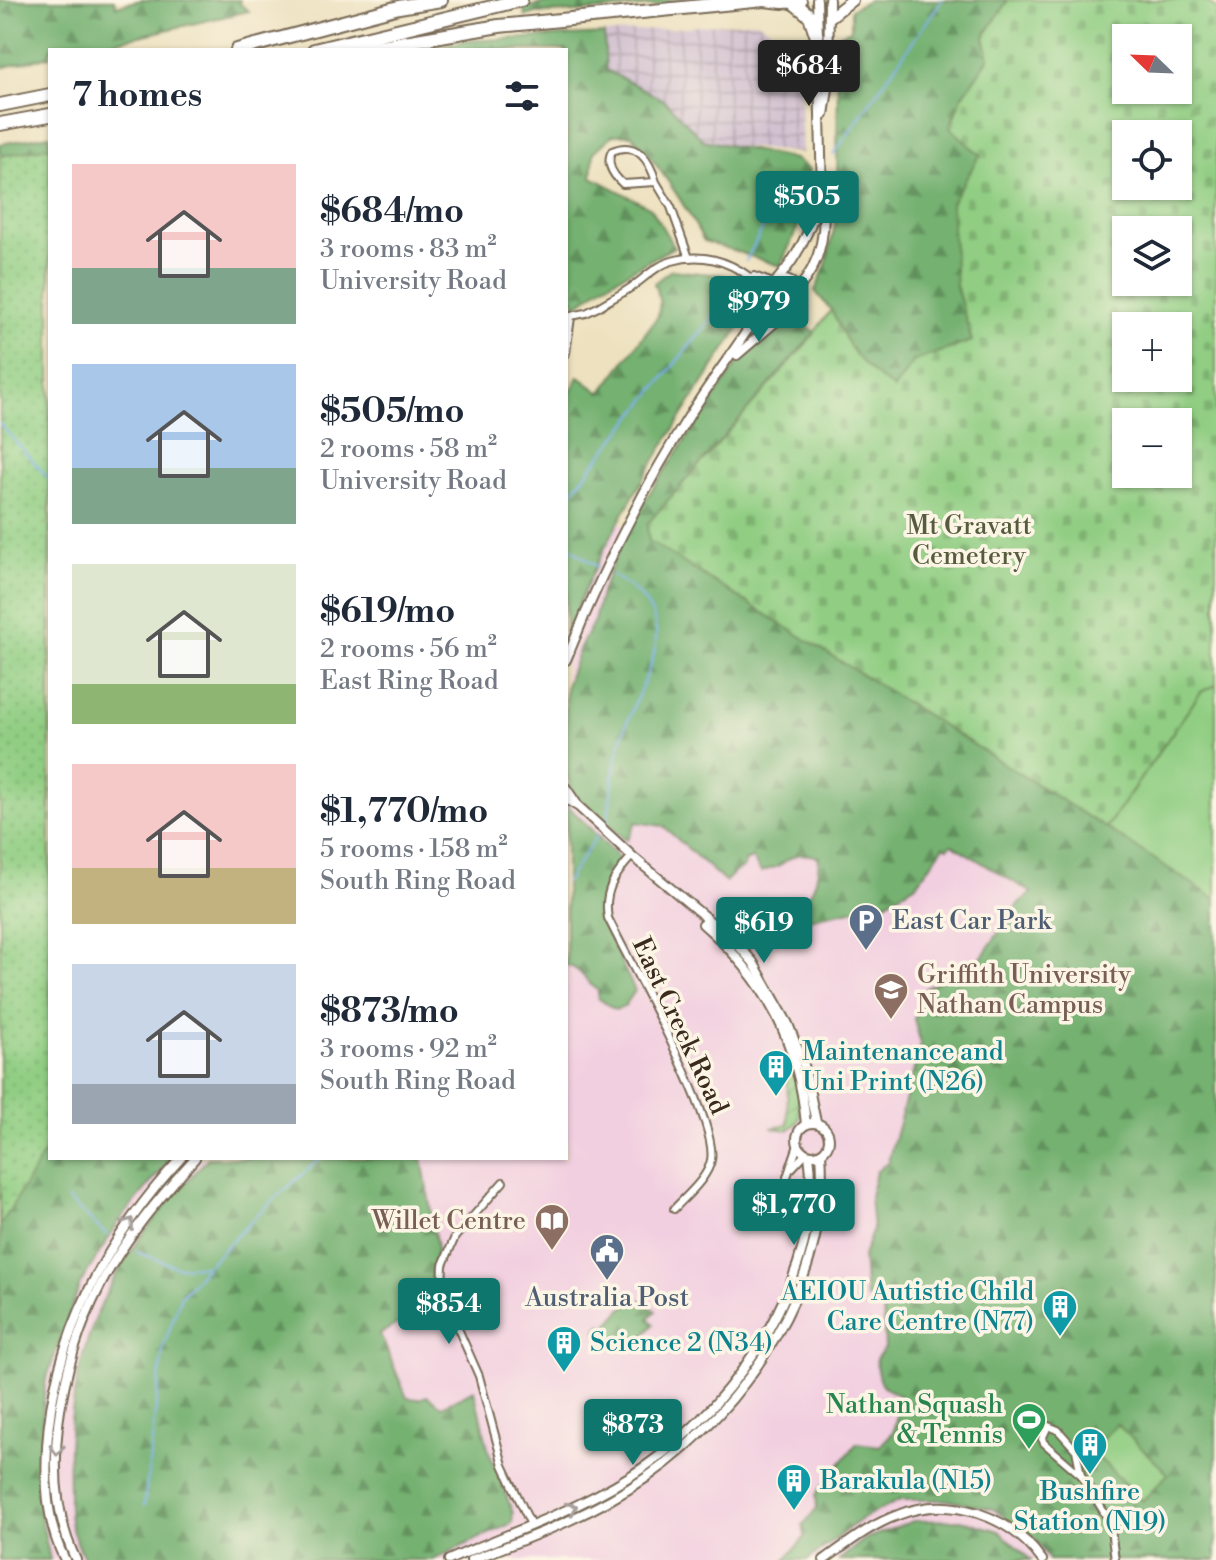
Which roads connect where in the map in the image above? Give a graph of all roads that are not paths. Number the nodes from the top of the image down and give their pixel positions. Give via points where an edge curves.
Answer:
1 (441, 0) edge
2 (521, 0) edge
3 (764, 0) edge
4 (817, 0) edge
5 (829, 0) edge
6 (852, 0) edge
7 (800, 1) edge
8 (404, 3) edge
9 (830, 17) junction
10 (818, 40) junction
11 (244, 48) edge
12 (322, 48) edge
13 (370, 48) edge
14 (48, 95) edge
15 (0, 105) edge
16 (48, 115) edge
17 (0, 124) edge
18 (821, 131) junction
19 (656, 182) junction
20 (822, 192) junction
21 (689, 258) junction
22 (751, 275) junction
23 (775, 282) junction
24 (798, 289) junction
25 (767, 295) junction
26 (788, 312) junction
27 (569, 317) edge
28 (722, 370) junction
29 (568, 655) edge
30 (568, 791) edge
31 (568, 800) edge
32 (579, 807) junction
33 (632, 856) junction
34 (811, 1123) junction
35 (798, 1145) junction
36 (821, 1153) junction
37 (807, 1154) junction
38 (179, 1160) edge
39 (193, 1160) edge
40 (503, 1182) dead end
41 (151, 1194) junction
42 (159, 1201) junction
43 (674, 1209) dead end
44 (60, 1386) junction
45 (1081, 1475) junction
46 (531, 1525) junction
47 (65, 1560) edge
48 (76, 1560) edge
49 (449, 1560) edge
50 (471, 1560) edge
51 (824, 1560) edge
52 (1042, 1560) edge
53 (1115, 1560) edge

1 - 8 highway
2 - 12 highway
3 - 7 highway
3 - 13 highway via 486,28
4 - 10 street
5 - 9 street
6 - 9 main road
7 - 10 highway
8 - 11 highway
9 - 18 street
10 - 18 street
14 - 15 highway
16 - 17 highway
18 - 20 street
19 - 19 street via 623,184 610,168 612,151 643,153
19 - 21 street
20 - 23 street via 805,239
20 - 24 street via 823,241
21 - 22 street via 710,258
21 - 27 street via 663,265 598,307
22 - 23 street
22 - 25 street
23 - 24 street via 792,281
23 - 25 street
24 - 26 street via 798,304
25 - 26 street via 772,309
25 - 28 street
26 - 28 street
28 - 29 street via 622,529
30 - 32 street
31 - 32 street
32 - 33 street
33 - 34 street via 729,947 767,995 793,1056
33 - 34 street via 735,942 761,975 804,1065
33 - 43 street, East Creek Road via 609,888 608,918 696,1096 711,1157 706,1172
34 - 35 street via 797,1134
34 - 36 street via 826,1128 829,1136
35 - 37 street
35 - 37 street via 787,1177
36 - 37 street
36 - 50 street via 818,1207 805,1269 758,1366 731,1399 676,1454 610,1500
46 -> 37 street via 598,1495 647,1465 687,1432 759,1347 805,1238
38 - 41 street
39 - 42 street
40 - 46 street via 455,1237 443,1265 442,1286 479,1376 503,1465
41 - 42 street
44 -> 41 street via 70,1332 94,1277
42 - 44 street via 100,1287
44 - 47 street via 48,1435 47,1493
44 -> 48 street via 60,1515
45 - 45 street via 1042,1439 1048,1426 1076,1450
45 - 53 street via 1110,1522
46 - 49 street
51 - 52 street via 868,1529 901,1513 931,1508 993,1517 1023,1538

